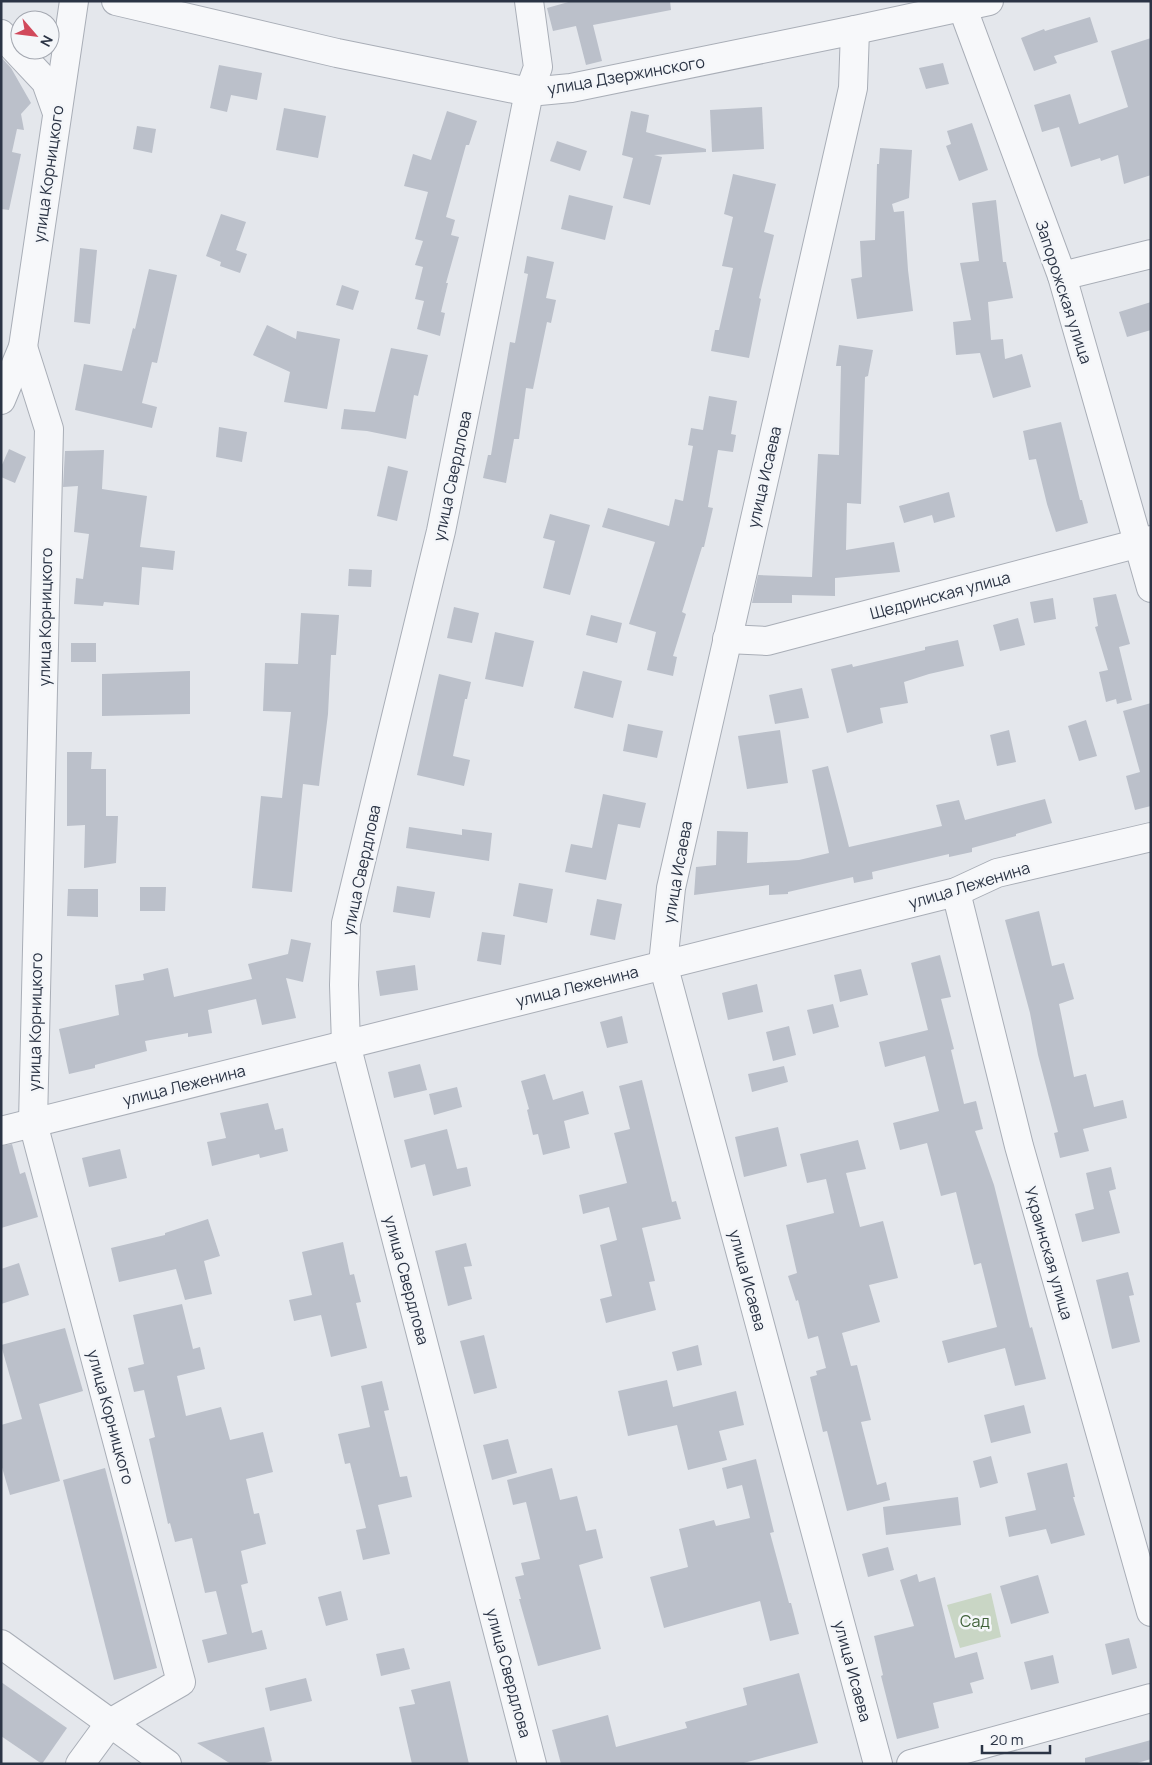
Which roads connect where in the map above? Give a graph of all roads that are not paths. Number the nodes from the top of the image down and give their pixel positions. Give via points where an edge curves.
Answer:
1 (74, 1) edge
2 (116, 1) edge
3 (529, 1) edge
4 (989, 1) edge
5 (961, 5) edge
6 (855, 30) junction
7 (1, 34) edge
8 (529, 92) junction
9 (57, 114) junction
10 (1151, 254) edge
11 (1062, 276) junction
12 (23, 347) junction
13 (1, 400) edge
14 (1144, 542) edge
15 (1151, 588) edge
16 (727, 639) junction
17 (1151, 837) edge
18 (956, 892) junction
19 (663, 964) junction
20 (346, 1044) junction
21 (33, 1123) junction
22 (1, 1131) edge
23 (1151, 1612) edge
24 (1, 1644) edge
25 (1151, 1698) edge
26 (110, 1723) junction
27 (80, 1764) edge
28 (166, 1764) edge
29 (532, 1764) edge
30 (878, 1764) edge
31 (911, 1764) edge

1 - 9 street, улица Корницкого
2 - 8 street, улица Дзержинского via 338,53
3 - 8 street, улица Свердлова via 538,67
4 - 5 street, улица Дзержинского
5 - 6 street, улица Дзержинского
5 - 11 street, Запорожская улица
6 - 8 street, улица Дзержинского via 571,88
6 - 16 street, улица Исаева via 853,88
7 - 9 street via 46,82
8 - 20 street, улица Свердлова via 441,531 346,923
9 - 12 street, улица Корницкого
10 - 11 street
11 - 14 street, Запорожская улица
12 - 13 street, улица Корницкого
12 - 21 street, улица Корницкого via 49,428
14 - 15 street, Запорожская улица
14 - 16 street, Щедринская улица via 766,640
16 - 19 street, улица Исаева via 671,888
17 - 18 street, улица Леженина via 997,873
18 - 19 street, улица Леженина
18 - 23 street, Украинская улица via 1019,1146
19 - 20 street, улица Леженина
19 - 30 street, улица Исаева
20 - 21 street, улица Леженина
20 - 29 street, улица Свердлова
21 - 22 street, улица Леженина
21 - 26 street, улица Корницкого via 181,1682
24 - 26 street
25 - 31 street
26 - 27 street
26 - 28 street

